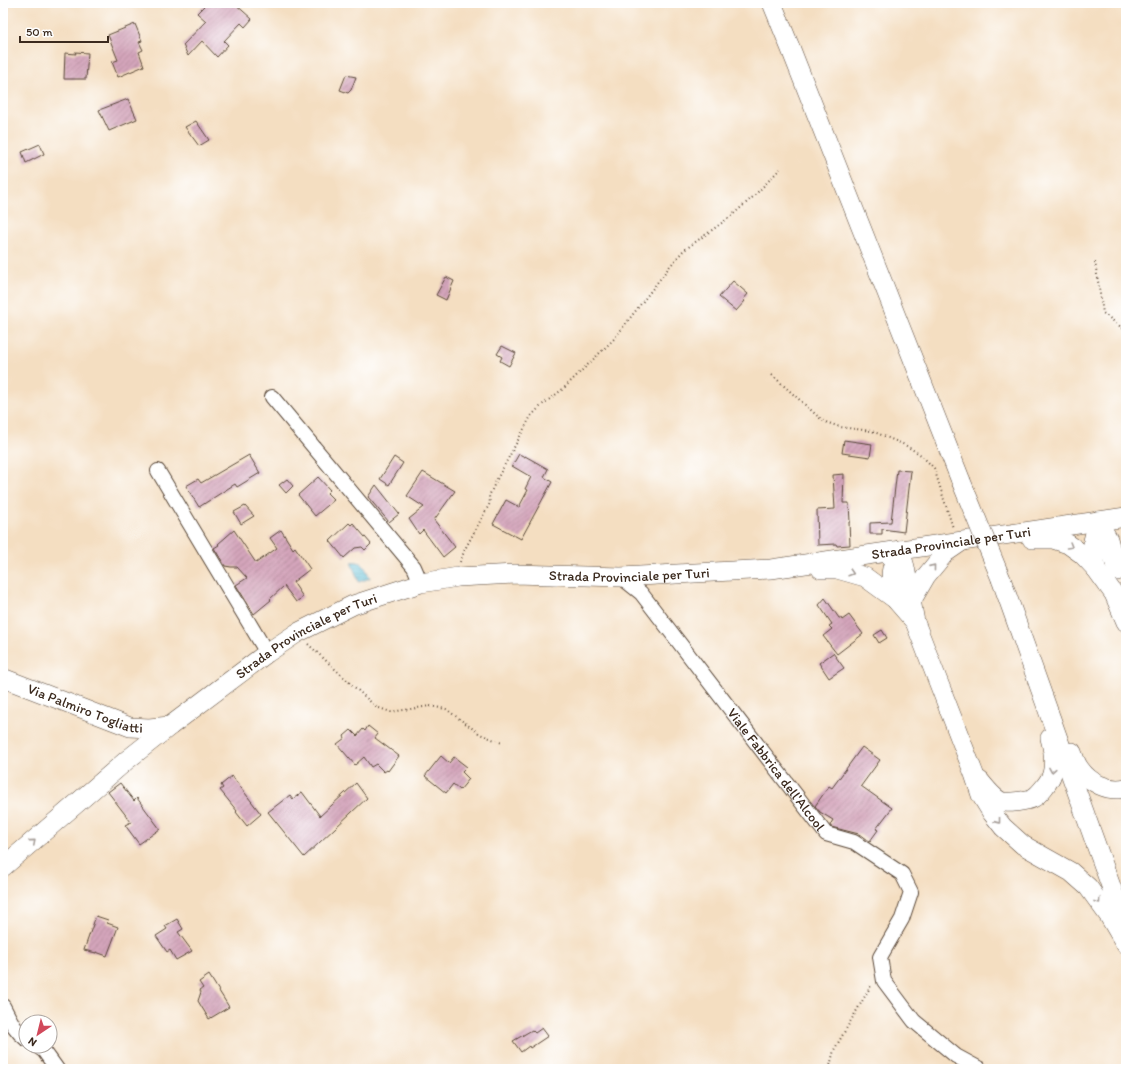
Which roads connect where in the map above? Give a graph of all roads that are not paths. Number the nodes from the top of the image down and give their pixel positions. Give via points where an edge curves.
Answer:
1 (772, 3) edge
2 (272, 397) dead end
3 (158, 471) dead end
4 (1126, 517) edge
5 (1098, 521) junction
6 (966, 540) junction
7 (900, 550) junction
8 (1126, 553) edge
9 (771, 569) junction
10 (1096, 569) junction
11 (1116, 572) junction
12 (621, 577) junction
13 (421, 583) junction
14 (1114, 594) junction
15 (903, 599) junction
16 (1126, 622) edge
17 (267, 653) junction
18 (1037, 677) junction
19 (3, 678) edge
20 (170, 726) junction
21 (130, 727) junction
22 (127, 760) junction
23 (974, 774) junction
24 (1126, 788) edge
25 (3, 868) edge
26 (1126, 927) edge
27 (1126, 945) edge
28 (3, 1006) edge
29 (18, 1034) edge
30 (46, 1054) edge
31 (57, 1069) edge
32 (980, 1069) edge

1 - 18 main road, bridge via 1001,579
2 - 13 street via 414,567
3 - 17 street
4 - 5 main road, Strada Provinciale per Turi
5 - 6 main road, Strada Provinciale per Turi
5 - 10 main road via 1093,541
5 - 11 main road via 1108,538
6 - 7 main road, Strada Provinciale per Turi
6 -> 10 main road via 1053,539 1068,544
15 -> 6 main road via 945,553
7 - 9 main road, Strada Provinciale per Turi
7 - 15 main road via 905,567
8 - 11 main road
9 - 12 main road, Strada Provinciale per Turi
9 -> 15 main road via 837,569 864,577
10 - 14 main road
11 - 14 main road
12 - 13 main road, Strada Provinciale per Turi via 515,574 458,577
12 - 32 street, Viale Fabbrica dell'Alcool via 641,593 826,834 854,842 902,874 911,892 902,919 880,957 884,981 914,1021 956,1056
13 - 17 main road, Strada Provinciale per Turi via 353,605 297,633
14 - 16 main road
15 - 23 main road via 915,622
17 - 20 main road, Strada Provinciale per Turi
18 -> 23 main road via 1052,745 1053,768 1045,786 1034,798 1002,802 987,790
18 - 24 main road via 1080,769 1093,782 1112,790
18 - 26 main road
19 - 21 main road, Via Palmiro Togliatti
20 - 21 main road, Via Palmiro Togliatti
20 - 22 main road, Strada Provinciale per Turi
21 - 22 main road via 132,742
25 -> 22 main road, Strada Provinciale per Turi
23 -> 27 main road via 981,795 1003,827 1023,845 1071,872 1088,887
28 - 29 street
30 - 31 street

